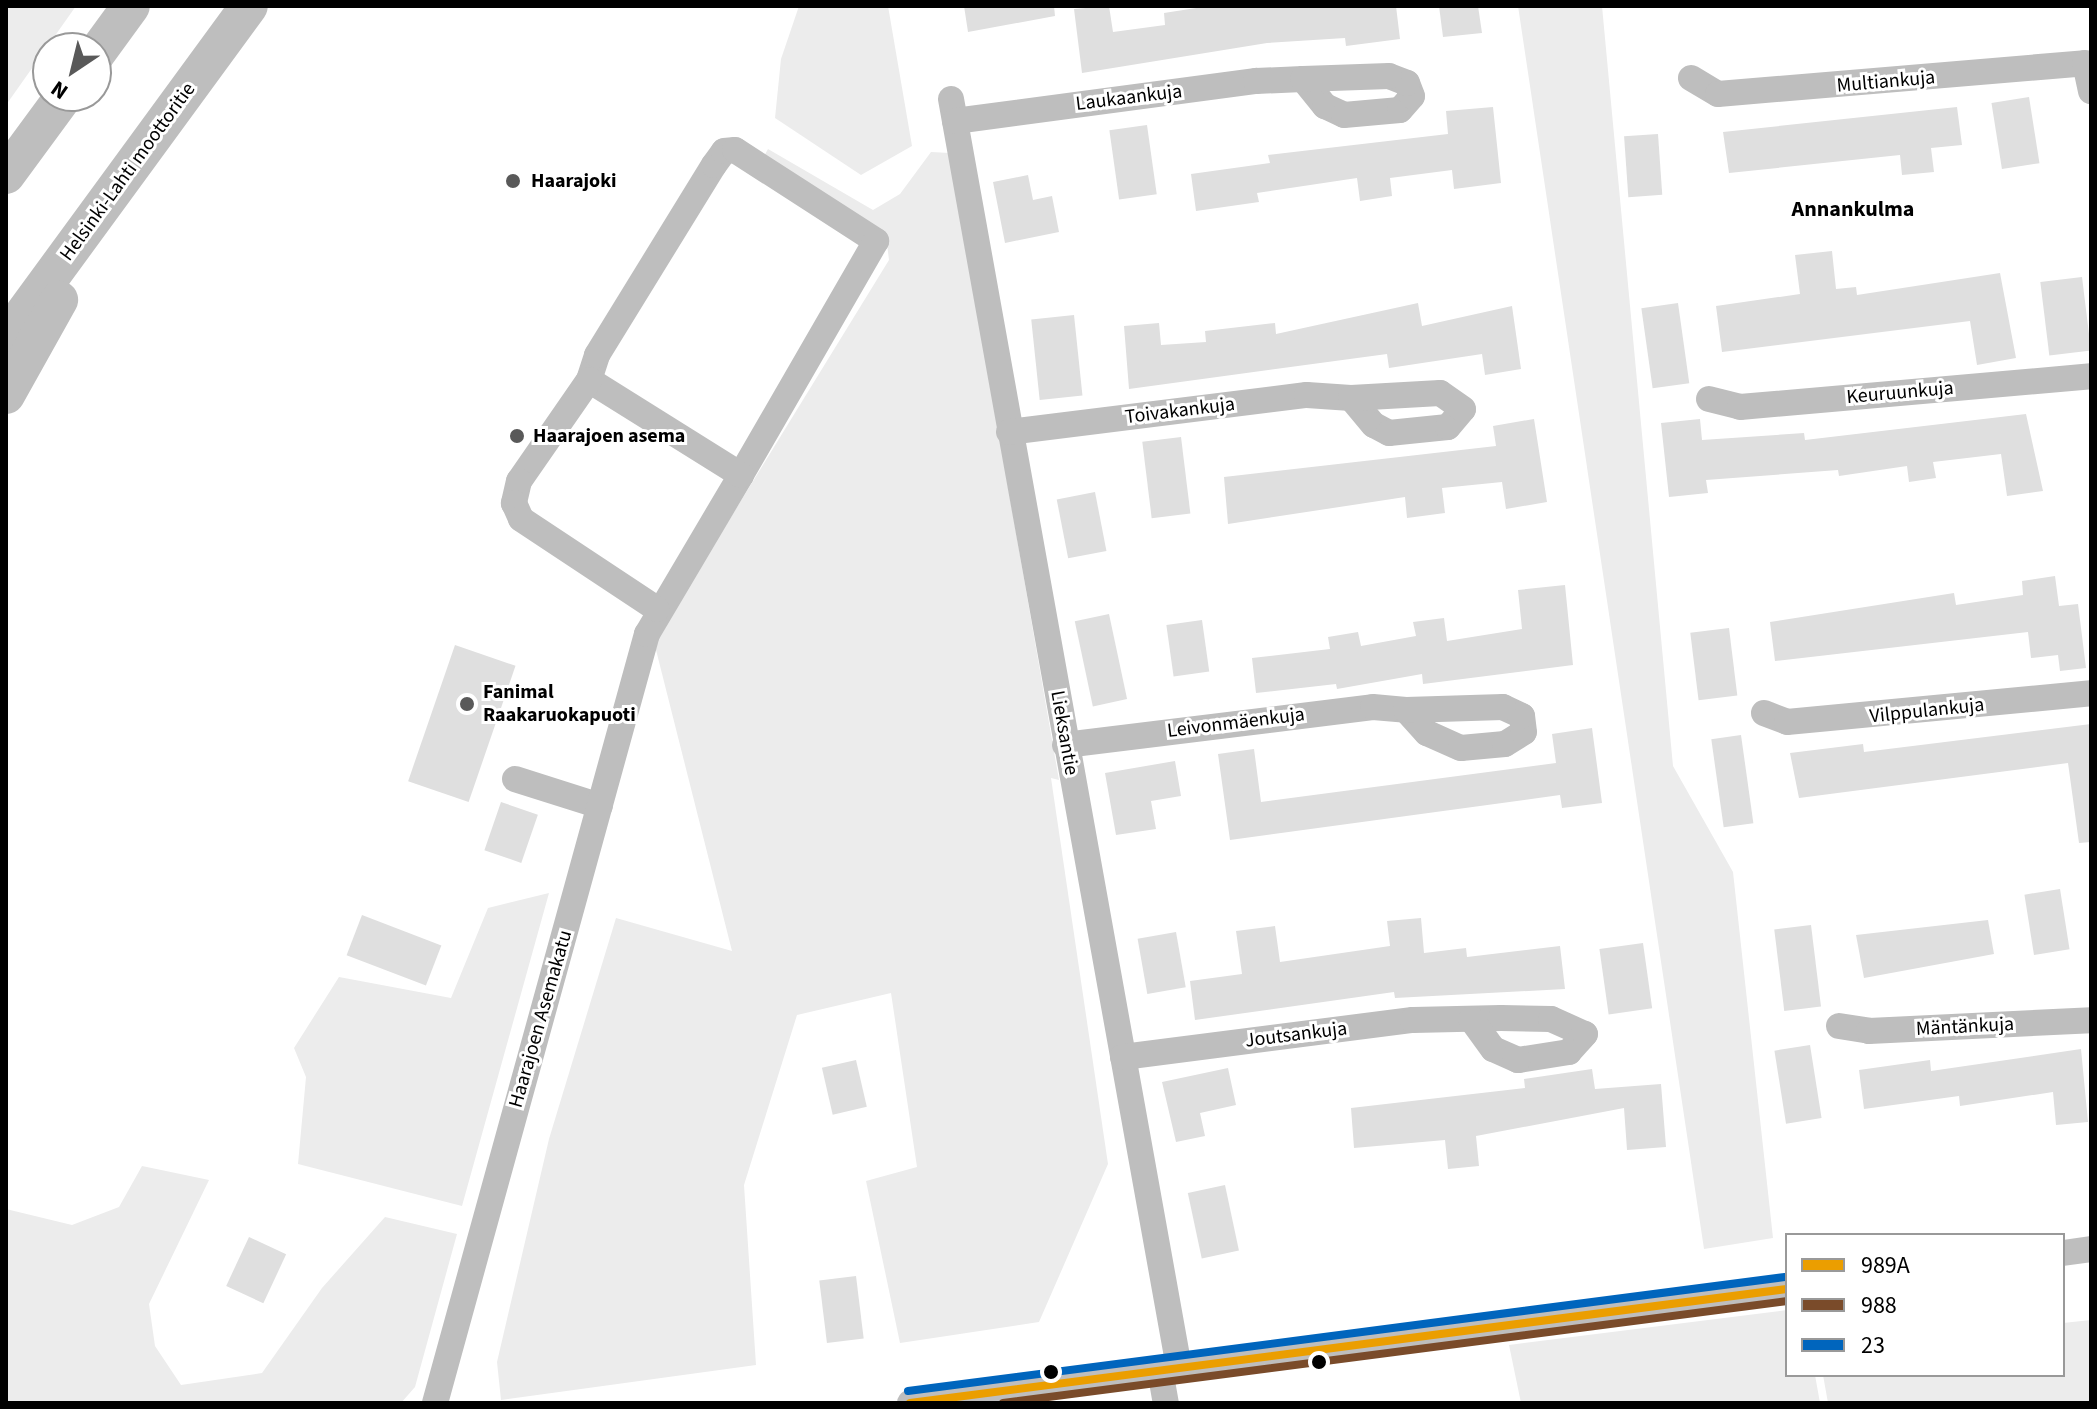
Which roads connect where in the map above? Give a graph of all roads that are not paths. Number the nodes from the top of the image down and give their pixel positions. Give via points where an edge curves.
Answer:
1 (131, 6) edge
2 (249, 6) edge
3 (112, 32) edge
4 (1691, 78) dead end
5 (1303, 79) dead end
6 (2091, 91) edge
7 (953, 110) joint
8 (52, 112) edge
9 (139, 158) junction
10 (6, 175) edge
11 (6, 338) edge
12 (2091, 376) edge
13 (589, 380) junction
14 (6, 395) edge
15 (1351, 398) dead end
16 (1709, 399) dead end
17 (1009, 432) junction
18 (741, 475) junction
19 (657, 609) junction
20 (2091, 693) edge
21 (1406, 710) dead end
22 (1764, 713) dead end
23 (1065, 745) junction
24 (515, 779) dead end
25 (600, 806) junction
26 (1471, 1019) dead end
27 (2091, 1020) edge
28 (1839, 1026) dead end
29 (1123, 1057) junction
30 (2091, 1249) edge
31 (2065, 1253) edge
32 (1785, 1289) edge
33 (1170, 1369) junction
34 (435, 1403) edge
35 (910, 1403) edge
36 (1166, 1403) edge

1 - 3 highway
2 - 9 highway, Helsinki-Lahti moottoritie
4 - 6 street, Multiankuja via 1718,94 2085,63
5 - 7 street, Laukaankuja
7 - 17 street, Lieksantie
8 - 10 highway
9 - 11 highway, Helsinki-Lahti moottoritie
9 - 14 highway
12 - 16 street, Keuruunkuja via 1740,407
13 - 18 street
13 - 18 street, Haarajoen Asemakatu via 597,355 714,165 729,149 746,157 876,241
13 - 19 street via 527,468 514,503 521,519
15 - 17 street, Toivakankuja via 1307,395
17 - 23 street, Lieksantie
18 - 19 street, Haarajoen Asemakatu
19 - 25 street, Haarajoen Asemakatu
20 - 22 street, Vilppulankuja via 1787,722
21 - 23 street, Leivonmäenkuja via 1282,716
23 - 29 street, Lieksantie
24 - 25 street
25 - 34 street, Haarajoen Asemakatu
26 - 29 street, Joutsankuja via 1380,1024
27 - 28 street, Mäntänkuja via 1869,1031
29 - 33 street, Lieksantie
30 - 31 street
32 - 33 street
33 - 35 street
33 - 36 street, Lieksantie

